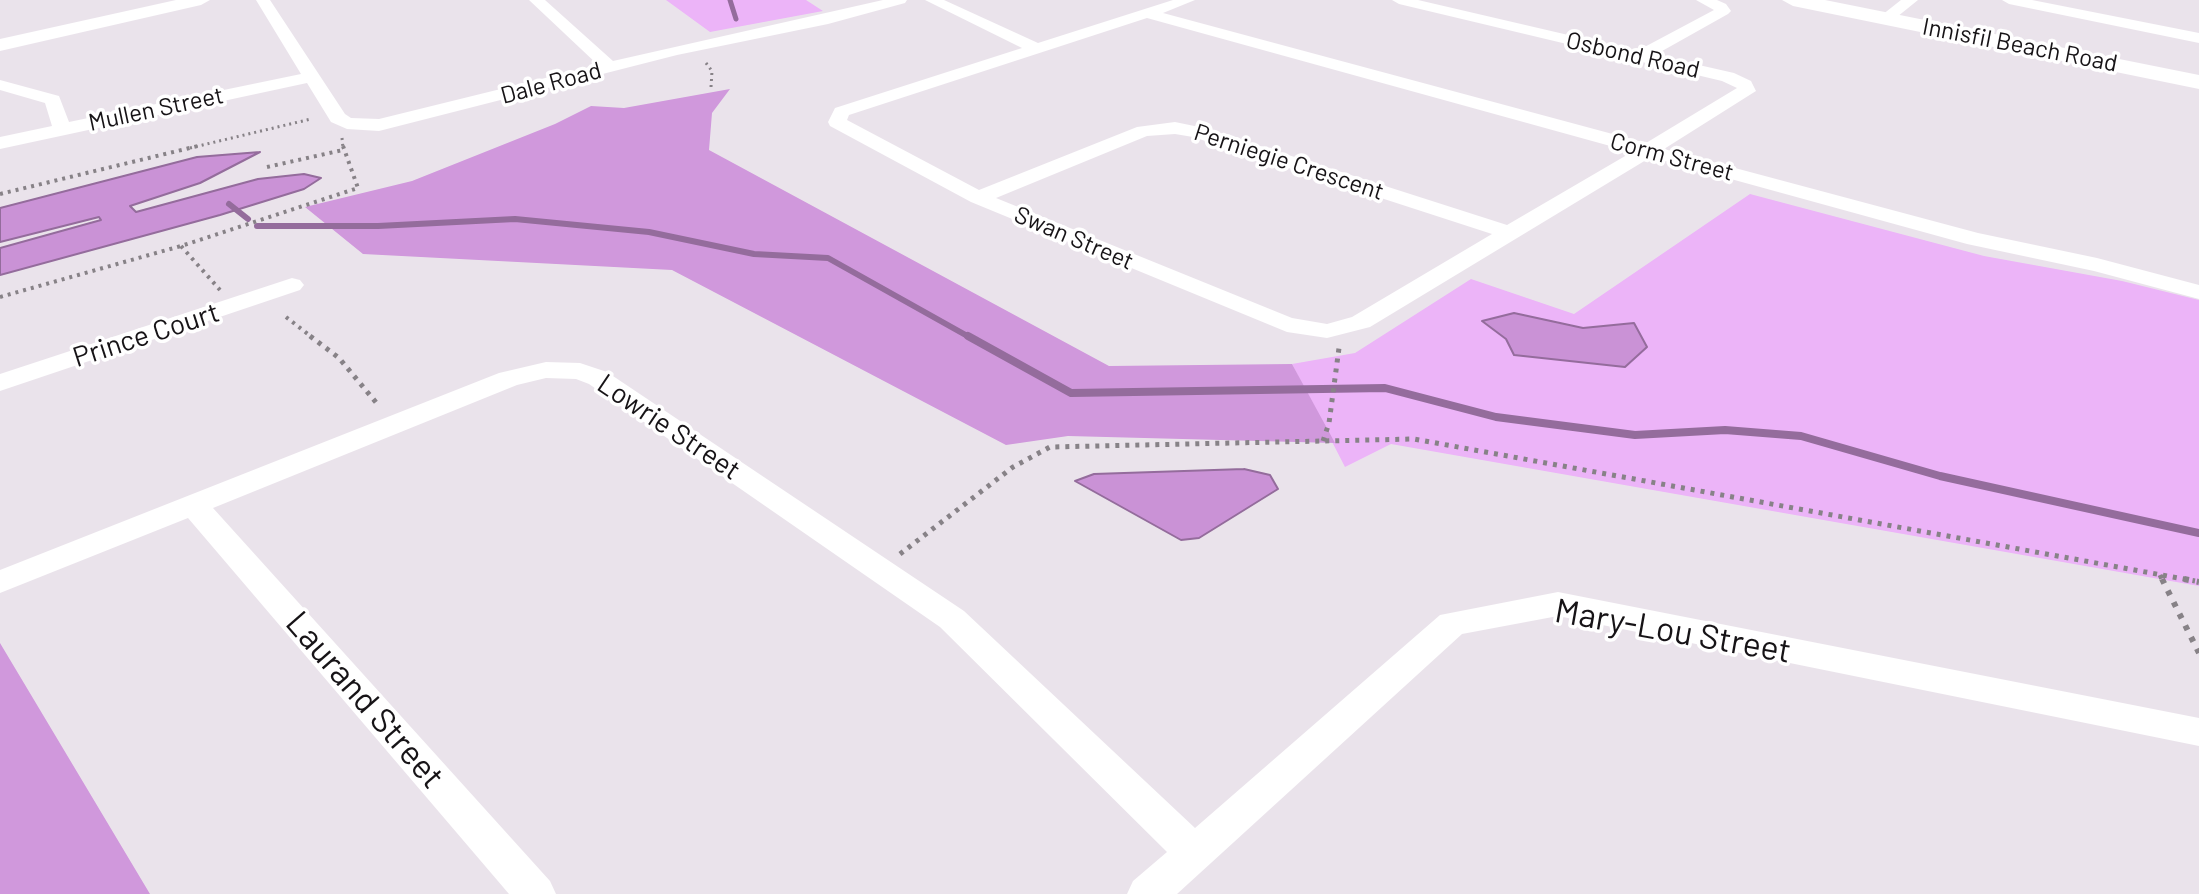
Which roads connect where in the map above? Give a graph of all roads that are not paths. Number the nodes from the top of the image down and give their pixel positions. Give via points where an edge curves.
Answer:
1 (201, 0) edge
2 (263, 0) edge
3 (536, 0) edge
4 (900, 0) edge
5 (932, 0) edge
6 (1188, 0) edge
7 (1399, 0) edge
8 (1703, 0) edge
9 (1793, 0) edge
10 (1911, 0) edge
11 (2009, 0) edge
12 (1148, 14) junction
13 (1887, 18) junction
14 (2199, 38) edge
15 (0, 45) edge
16 (1037, 49) junction
17 (1640, 56) junction
18 (610, 67) junction
19 (312, 77) junction
20 (2199, 82) edge
21 (0, 85) edge
22 (62, 128) junction
23 (0, 143) edge
24 (1648, 150) junction
25 (978, 198) junction
26 (1512, 234) junction
27 (292, 285) dead end
28 (2199, 292) edge
29 (0, 383) edge
30 (194, 506) junction
31 (0, 582) edge
32 (2199, 732) edge
33 (1194, 853) junction
34 (535, 894) edge
35 (1148, 894) edge

1 - 15 street
2 - 19 street, Dale Road
3 - 18 street
4 - 18 street, Dale Road
5 - 16 street
6 - 12 street, Swan Street
7 - 17 street, Osbond Road
8 - 17 street via 1723,11
9 - 13 main road, Innisfil Beach Road
10 - 13 street
11 - 14 street
12 - 16 street, Swan Street
12 - 24 street, Corm Street
13 - 20 main road, Innisfil Beach Road
16 - 25 street, Swan Street via 837,117 837,122
17 - 24 street, Osbond Road via 1728,77 1747,89
18 - 19 street, Dale Road via 379,125 338,118
19 - 22 street, Mullen Street
21 - 22 street via 53,100
22 - 23 street, Mullen Street
24 - 26 street, Swan Street
24 - 28 street, Corm Street via 1975,239
25 - 26 street, Perniegie Crescent via 1144,131 1175,128
25 - 26 street, Swan Street via 1287,325 1314,331 1361,322
27 - 29 street, Prince Court
30 - 31 street, Lowrie Street
30 - 33 street, Lowrie Street via 520,374 558,369 590,374 952,619
30 - 34 street, Laurand Street
32 - 33 street, Mary-Lou Street via 1558,604 1452,624
33 - 35 street, Mary-Lou Street

